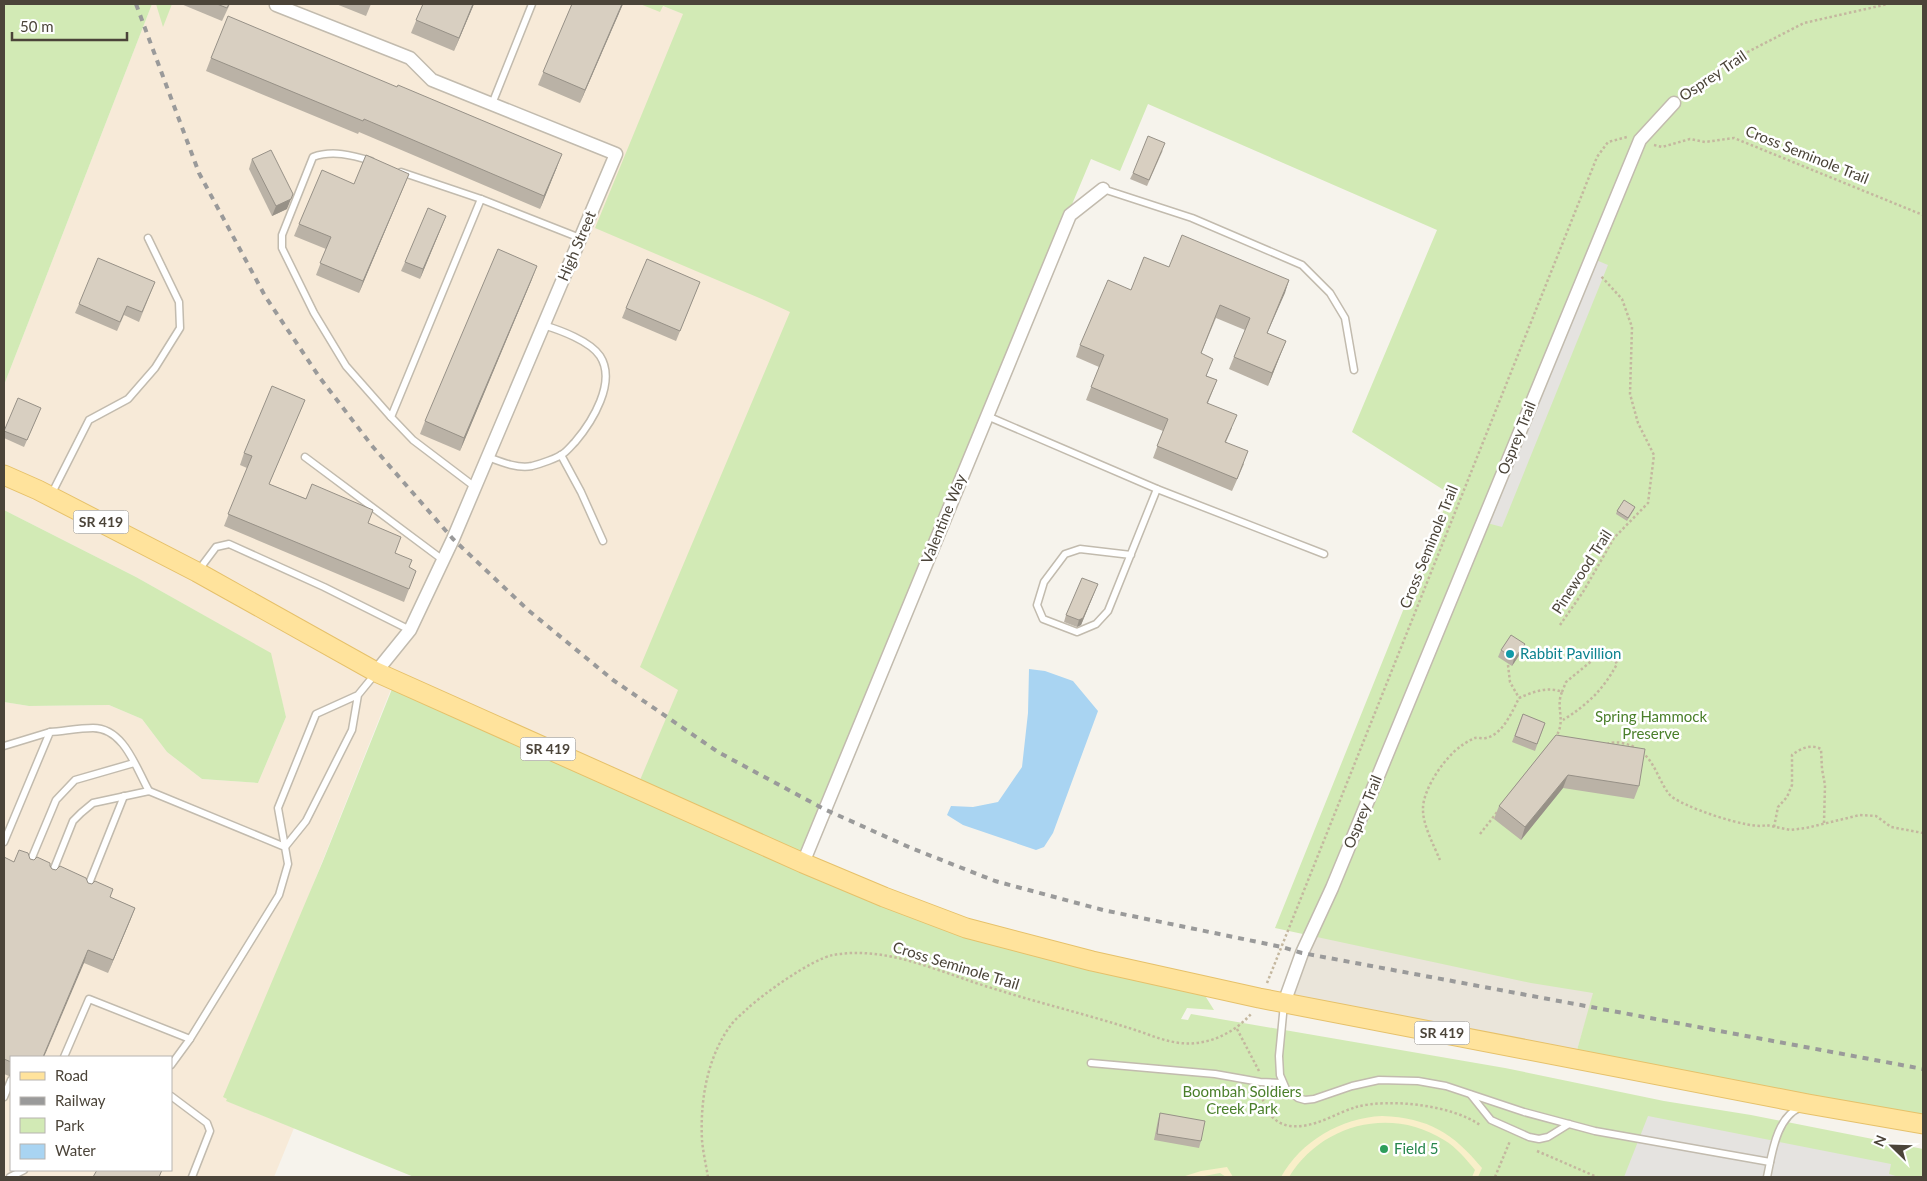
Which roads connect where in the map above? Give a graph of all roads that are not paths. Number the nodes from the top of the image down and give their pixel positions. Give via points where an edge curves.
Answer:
1 (276, 4) edge
2 (532, 4) edge
3 (1674, 103) road end
4 (492, 104) junction
5 (378, 164) edge
6 (397, 170) edge
7 (1103, 189) joint
8 (482, 199) junction
9 (148, 238) dead end
10 (580, 238) junction
11 (544, 325) junction
12 (1354, 370) dead end
13 (987, 416) junction
14 (391, 417) junction
15 (561, 455) junction
16 (305, 457) dead end
17 (488, 457) junction
18 (4, 475) edge
19 (475, 487) junction
20 (1157, 489) junction
21 (50, 496) junction
22 (603, 541) dead end
23 (1324, 554) dead end
24 (1131, 555) junction
25 (443, 560) junction
26 (197, 572) junction
27 (410, 630) junction
28 (376, 672) junction
29 (358, 695) junction
30 (50, 732) junction
31 (4, 746) edge
32 (134, 763) junction
33 (149, 791) junction
34 (124, 796) junction
35 (4, 842) edge
36 (285, 847) junction
37 (803, 863) junction
38 (28, 868) edge
39 (50, 878) edge
40 (86, 892) edge
41 (1284, 1003) junction
42 (190, 1039) junction
43 (64, 1056) edge
44 (1091, 1063) dead end
45 (172, 1064) edge
46 (10, 1082) edge
47 (1282, 1083) junction
48 (1470, 1094) junction
49 (4, 1097) edge
50 (172, 1097) edge
51 (1808, 1104) junction
52 (1569, 1124) junction
53 (1923, 1124) edge
54 (1770, 1161) junction
55 (22, 1171) edge
56 (10, 1177) edge
57 (192, 1177) edge
58 (1768, 1177) edge

1 - 4 street, High Street via 410,58 432,80
2 - 4 lane
3 - 41 street, Osprey Trail via 1640,140
4 - 10 street, High Street via 616,154
5 - 14 lane via 350,154 313,157 282,235 282,248 314,313 346,366
6 - 8 lane
7 - 12 lane via 1192,218 1302,265 1330,294 1345,318
7 - 13 street, Valentine Way via 1070,215
8 - 10 lane
8 - 14 lane
9 - 21 lane via 179,302 180,328 155,368 128,399 89,420
10 - 11 street, High Street
11 - 15 lane via 587,344 600,354 606,368 603,396 587,428
11 - 17 street, High Street
13 - 20 lane
13 - 37 street, Valentine Way
14 - 19 lane via 413,440
15 - 17 lane via 530,466 504,464
15 - 22 lane
16 - 25 lane
17 - 19 street, High Street
18 - 21 main road, SR 419
19 - 25 street, High Street
20 - 23 lane
20 - 24 lane
21 - 26 main road, SR 419
24 - 24 lane via 1108,611 1096,624 1076,632 1043,619 1037,605 1044,582 1065,554 1080,548
25 - 27 street, High Street
26 - 27 lane via 216,547 229,544
26 - 28 main road, SR 419
27 - 28 street, High Street
28 - 29 lane
28 - 37 main road, SR 419
29 - 36 lane via 352,730 306,821
29 - 36 lane via 316,714 278,808
30 - 31 lane
30 - 32 lane via 95,728 111,732 123,742
30 - 35 lane
32 - 33 lane
32 - 38 lane via 75,780 62,792
33 - 34 lane
33 - 36 lane
34 - 39 lane via 92,803 81,813 73,822
34 - 40 lane
36 - 42 lane via 288,864 279,895
37 - 41 main road, SR 419 via 966,928 1092,961
41 - 47 lane via 1279,1056
41 - 51 main road, SR 419
42 - 43 lane via 89,999
42 - 45 lane
44 - 47 lane
46 - 49 lane
47 - 48 lane via 1292,1094 1305,1100 1359,1084 1389,1080 1437,1084
48 - 52 lane
48 - 52 lane via 1494,1122 1529,1137 1548,1137
50 - 57 lane via 207,1123 210,1131
51 - 53 main road, SR 419
51 - 54 lane via 1784,1120
52 - 54 lane
54 - 58 lane
55 - 56 lane

